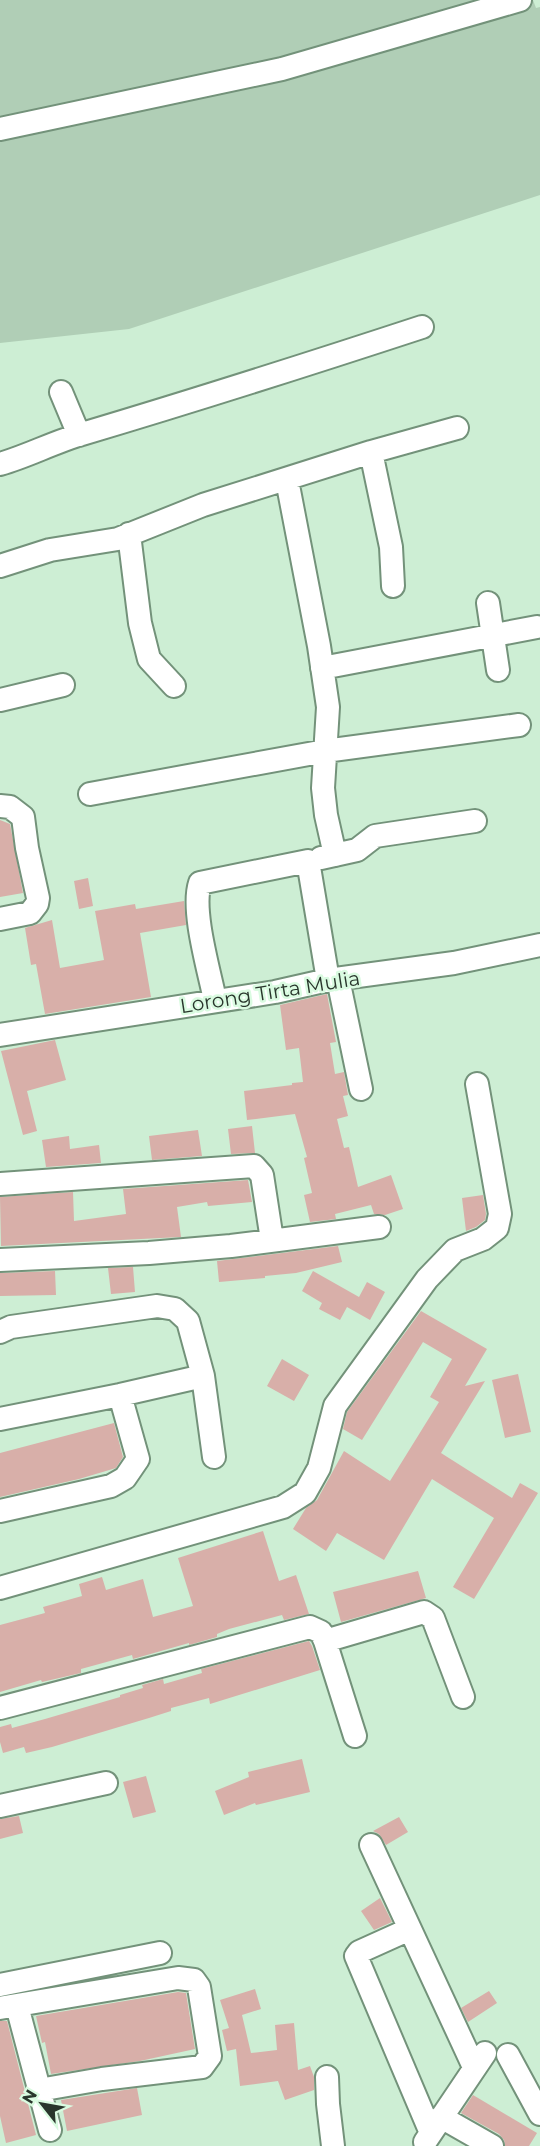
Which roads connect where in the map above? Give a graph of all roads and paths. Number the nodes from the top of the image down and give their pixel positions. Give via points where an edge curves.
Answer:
1 (520, 0) edge
2 (0, 129) edge
3 (423, 327) dead end
4 (61, 392) dead end
5 (457, 428) dead end
6 (79, 435) junction
7 (371, 452) junction
8 (0, 464) edge
9 (287, 480) junction
10 (129, 534) junction
11 (0, 566) edge
12 (393, 586) dead end
13 (488, 603) dead end
14 (537, 627) dead end
15 (493, 635) junction
16 (322, 668) junction
17 (498, 670) dead end
18 (63, 685) dead end
19 (174, 686) dead end
20 (0, 700) edge
21 (519, 725) dead end
22 (326, 751) junction
23 (90, 794) dead end
24 (0, 806) edge
25 (476, 821) dead end
26 (335, 855) junction
27 (308, 861) junction
28 (0, 919) edge
29 (540, 945) edge
30 (333, 979) junction
31 (215, 1000) junction
32 (0, 1035) edge
33 (477, 1084) dead end
34 (362, 1089) dead end
35 (0, 1184) edge
36 (379, 1227) dead end
37 (272, 1240) junction
38 (0, 1260) edge
39 (0, 1332) edge
40 (203, 1376) junction
41 (120, 1395) junction
42 (0, 1419) edge
43 (214, 1457) dead end
44 (0, 1512) edge
45 (0, 1588) edge
46 (325, 1641) junction
47 (463, 1697) dead end
48 (0, 1708) edge
49 (356, 1736) dead end
50 (106, 1783) dead end
51 (0, 1806) edge
52 (371, 1845) dead end
53 (410, 1929) junction
54 (160, 1953) dead end
55 (0, 1985) edge
56 (9, 2007) edge
57 (508, 2055) dead end
58 (327, 2077) dead end
59 (39, 2090) junction
60 (540, 2114) edge
61 (50, 2130) dead end
62 (432, 2132) edge
63 (333, 2146) edge
64 (492, 2146) edge

1 - 2 street via 282,69
3 - 6 street
4 - 6 street
5 - 7 street
6 - 8 street
7 - 9 street
7 - 12 street via 391,547
9 - 10 street via 203,505
9 - 16 street
10 - 11 street via 50,550
10 - 19 street via 140,623 149,658
13 - 15 street
14 - 15 street
15 - 16 street
15 - 17 street
16 - 22 street via 328,706
18 - 20 street
21 - 22 street
22 - 23 street
22 - 26 street via 323,788
24 - 28 street via 10,807 23,817 38,898 30,913
25 - 26 street via 375,836 362,848
26 - 27 street
27 - 30 street
27 - 31 street via 200,883 200,922
29 - 30 street, Lorong Tirta Mulia via 454,963
30 - 31 street, Lorong Tirta Mulia
30 - 34 street
31 - 32 street, Lorong Tirta Mulia
33 - 45 street via 500,1214 497,1228 483,1239 455,1250 394,1321 335,1406 319,1468 305,1493 283,1507
35 - 37 street via 254,1166 262,1175
36 - 37 street
37 - 38 street via 149,1253
39 - 40 street via 11,1327 157,1306 175,1309 188,1321
40 - 41 street
40 - 43 street
41 - 42 street
41 - 44 street via 138,1459 125,1478 111,1486
46 - 47 street via 424,1612 433,1618
46 - 48 street via 321,1632 310,1628
46 - 49 street
50 - 51 street
52 - 53 street
53 - 62 street via 479,2060
53 - 62 street via 356,1956
54 - 55 street
56 - 59 street
56 - 59 street via 178,1978 194,1980 200,1987 210,2056 202,2067
57 - 60 street
58 - 63 street
59 - 61 street
62 - 64 street

